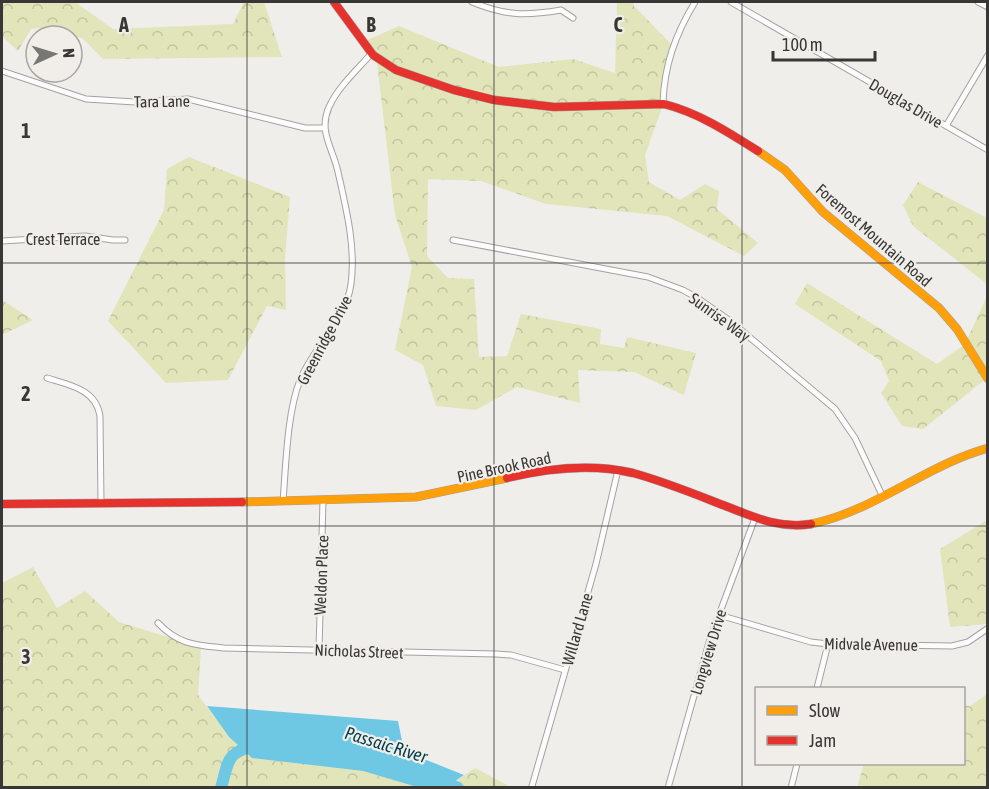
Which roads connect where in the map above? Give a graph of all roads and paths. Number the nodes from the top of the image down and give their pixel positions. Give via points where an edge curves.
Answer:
1 (334, 2) edge
2 (472, 2) edge
3 (560, 2) edge
4 (695, 2) edge
5 (731, 2) edge
6 (978, 2) edge
7 (987, 7) edge
8 (561, 10) junction
9 (573, 18) dead end
10 (371, 54) junction
11 (987, 55) edge
12 (2, 71) edge
13 (663, 104) junction
14 (946, 126) junction
15 (324, 128) junction
16 (987, 150) edge
17 (125, 240) dead end
18 (453, 240) dead end
19 (2, 241) edge
20 (46, 378) dead end
21 (987, 379) edge
22 (987, 448) edge
23 (618, 470) junction
24 (882, 495) junction
25 (323, 500) junction
26 (283, 501) junction
27 (101, 503) junction
28 (2, 504) edge
29 (755, 518) junction
30 (719, 615) junction
31 (158, 623) dead end
32 (987, 629) edge
33 (828, 645) junction
34 (319, 650) junction
35 (565, 670) junction
36 (817, 687) edge
37 (797, 765) edge
38 (531, 786) edge
39 (668, 788) edge
40 (791, 788) edge

1 - 10 street, Foremost Mountain Road
2 - 8 street via 510,14
3 - 8 street
4 - 13 street via 669,56
5 - 14 street, Douglas Drive
6 - 7 street
8 - 9 street
10 - 13 street, Foremost Mountain Road via 413,77 494,100 577,108
10 - 15 street via 334,98
11 - 14 street
12 - 15 street, Tara Lane via 86,99 188,99 305,128
13 - 21 street, Foremost Mountain Road via 715,124 785,170 822,212 939,308 957,329
14 - 16 street, Douglas Drive
15 - 26 street, Greenridge Drive via 338,168 351,242 351,283 344,310 310,360 297,391
17 - 19 street, Crest Terrace via 86,236
18 - 24 street, Sunrise Way via 648,277 699,299 835,409 855,438
20 - 27 street via 83,390 98,407
22 - 24 street, Pine Brook Road
23 - 25 street, Pine Brook Road via 566,468 440,494
23 - 29 street, Pine Brook Road
23 - 35 street, Willard Lane
24 - 29 street, Pine Brook Road via 834,517 807,524 788,526
25 - 26 street, Pine Brook Road
25 - 34 street, Weldon Place
26 - 27 street, Pine Brook Road
27 - 28 street, Pine Brook Road
29 - 30 street, Longview Drive
30 - 33 street, Midvale Avenue
30 - 39 street, Longview Drive
31 - 34 street, Nicholas Street via 168,634 193,645
32 - 33 street, Midvale Avenue via 968,642 952,646
33 - 36 street
34 - 35 street, Nicholas Street via 511,655
35 - 38 street, Willard Lane
37 - 40 street

